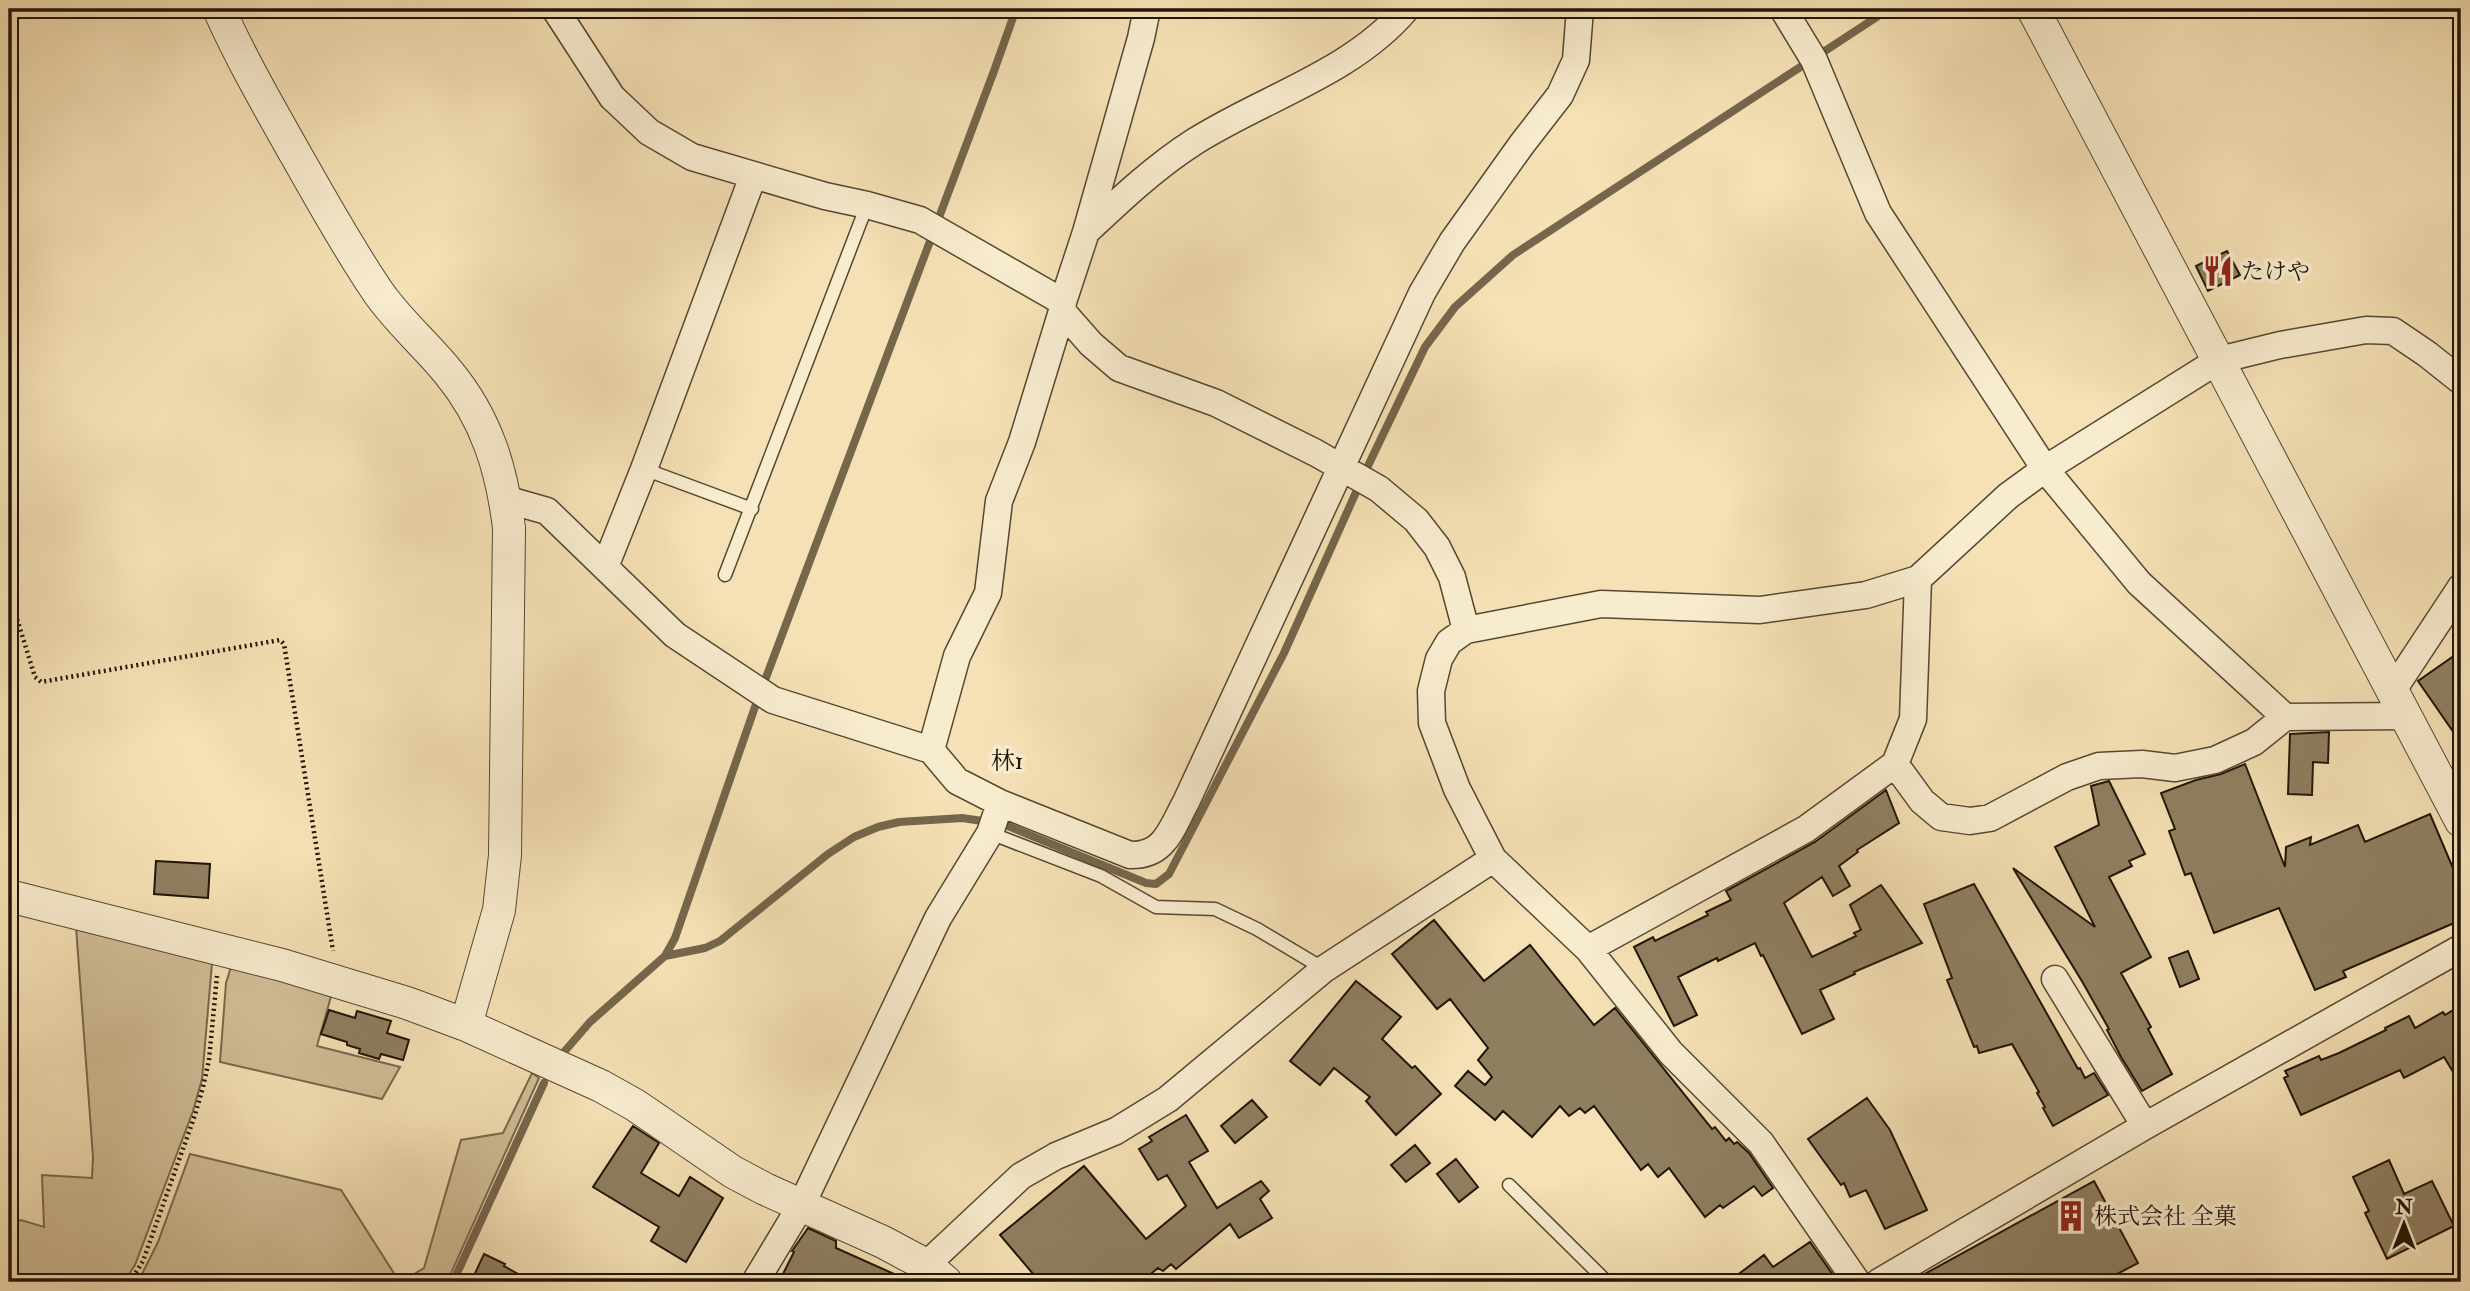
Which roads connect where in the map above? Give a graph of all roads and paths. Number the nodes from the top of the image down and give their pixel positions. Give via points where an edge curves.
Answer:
1 (219, 9) edge
2 (555, 9) edge
3 (1147, 9) edge
4 (1406, 9) edge
5 (1580, 9) edge
6 (1783, 9) edge
7 (2033, 9) edge
8 (753, 176) junction
9 (867, 205) junction
10 (1086, 232) junction
11 (1063, 306) junction
12 (2219, 360) junction
13 (2461, 382) edge
14 (1341, 468) junction
15 (644, 469) junction
16 (2045, 469) junction
17 (505, 499) junction
18 (752, 509) junction
19 (605, 567) junction
20 (725, 575) dead end
21 (1918, 579) junction
22 (2461, 587) edge
23 (9, 593) edge
24 (1466, 630) junction
25 (2400, 703) junction
26 (2285, 717) junction
27 (931, 750) junction
28 (1895, 764) junction
29 (1000, 803) junction
30 (2461, 821) edge
31 (990, 832) junction
32 (1493, 859) junction
33 (9, 896) edge
34 (2461, 948) edge
35 (1588, 949) junction
36 (221, 951) junction
37 (1324, 969) junction
38 (329, 979) junction
39 (2055, 979) dead end
40 (466, 1025) junction
41 (2145, 1126) junction
42 (1509, 1185) dead end
43 (802, 1204) junction
44 (936, 1274) edge
45 (130, 1282) edge
46 (755, 1282) edge
47 (1607, 1282) edge
48 (1857, 1282) edge
49 (1879, 1282) edge

1 - 17 street via 239,55 345,240 380,294 470,403 492,447
2 - 8 street via 612,97 649,132 692,157
3 - 10 street
4 - 10 street via 1388,30 1325,73 1194,143 1134,186
5 - 14 street via 1576,60 1560,95 1452,242 1422,293
6 - 16 street via 1814,60 1878,213
7 - 12 street
8 - 9 street
8 - 15 street
9 - 11 street via 920,220
9 - 18 lane
10 - 11 street
11 - 14 street via 1091,344 1119,368 1216,404
11 - 27 street via 999,501 988,593 957,656
12 - 13 street via 2292,342 2366,330 2393,331
12 - 16 street
12 - 25 street
14 - 24 street via 1379,489 1416,520 1437,547 1452,577
14 - 29 street via 1186,802 1160,848 1146,856 1130,855
15 - 18 lane
15 - 19 street
16 - 21 street via 2008,496
16 - 26 street via 2139,583
17 - 19 street via 547,511
17 - 40 street via 509,528 505,855 499,910
18 - 20 lane
19 - 27 street via 675,635 773,701
21 - 24 street via 1866,595 1760,610 1601,604
21 - 28 street via 1913,719
22 - 25 street
23 - 38 path via 35,677 41,682 219,649 279,640 284,644 334,957
24 - 32 street via 1449,642 1440,659 1431,691 1432,723 1457,789
25 - 26 street
25 - 30 street
26 - 28 street via 2253,742 2215,760 2175,768 2099,766 2067,777 1990,818 1970,821 1941,817 1922,801
27 - 29 street via 957,781
28 - 35 street via 1806,829
29 - 31 street
31 - 37 lane via 1101,876 1156,907 1215,909
31 - 43 street via 938,918
32 - 35 street
32 - 37 street
33 - 36 street
34 - 41 street
35 - 48 street via 1671,1053 1761,1143
36 - 38 street
36 - 45 path via 209,1060 195,1115 143,1261
37 - 44 street via 1168,1099 1116,1131 1021,1176
38 - 40 street
39 - 41 street
40 - 43 street via 601,1086 733,1172
41 - 49 street
42 - 47 lane
43 - 44 street via 883,1242
43 - 46 street

